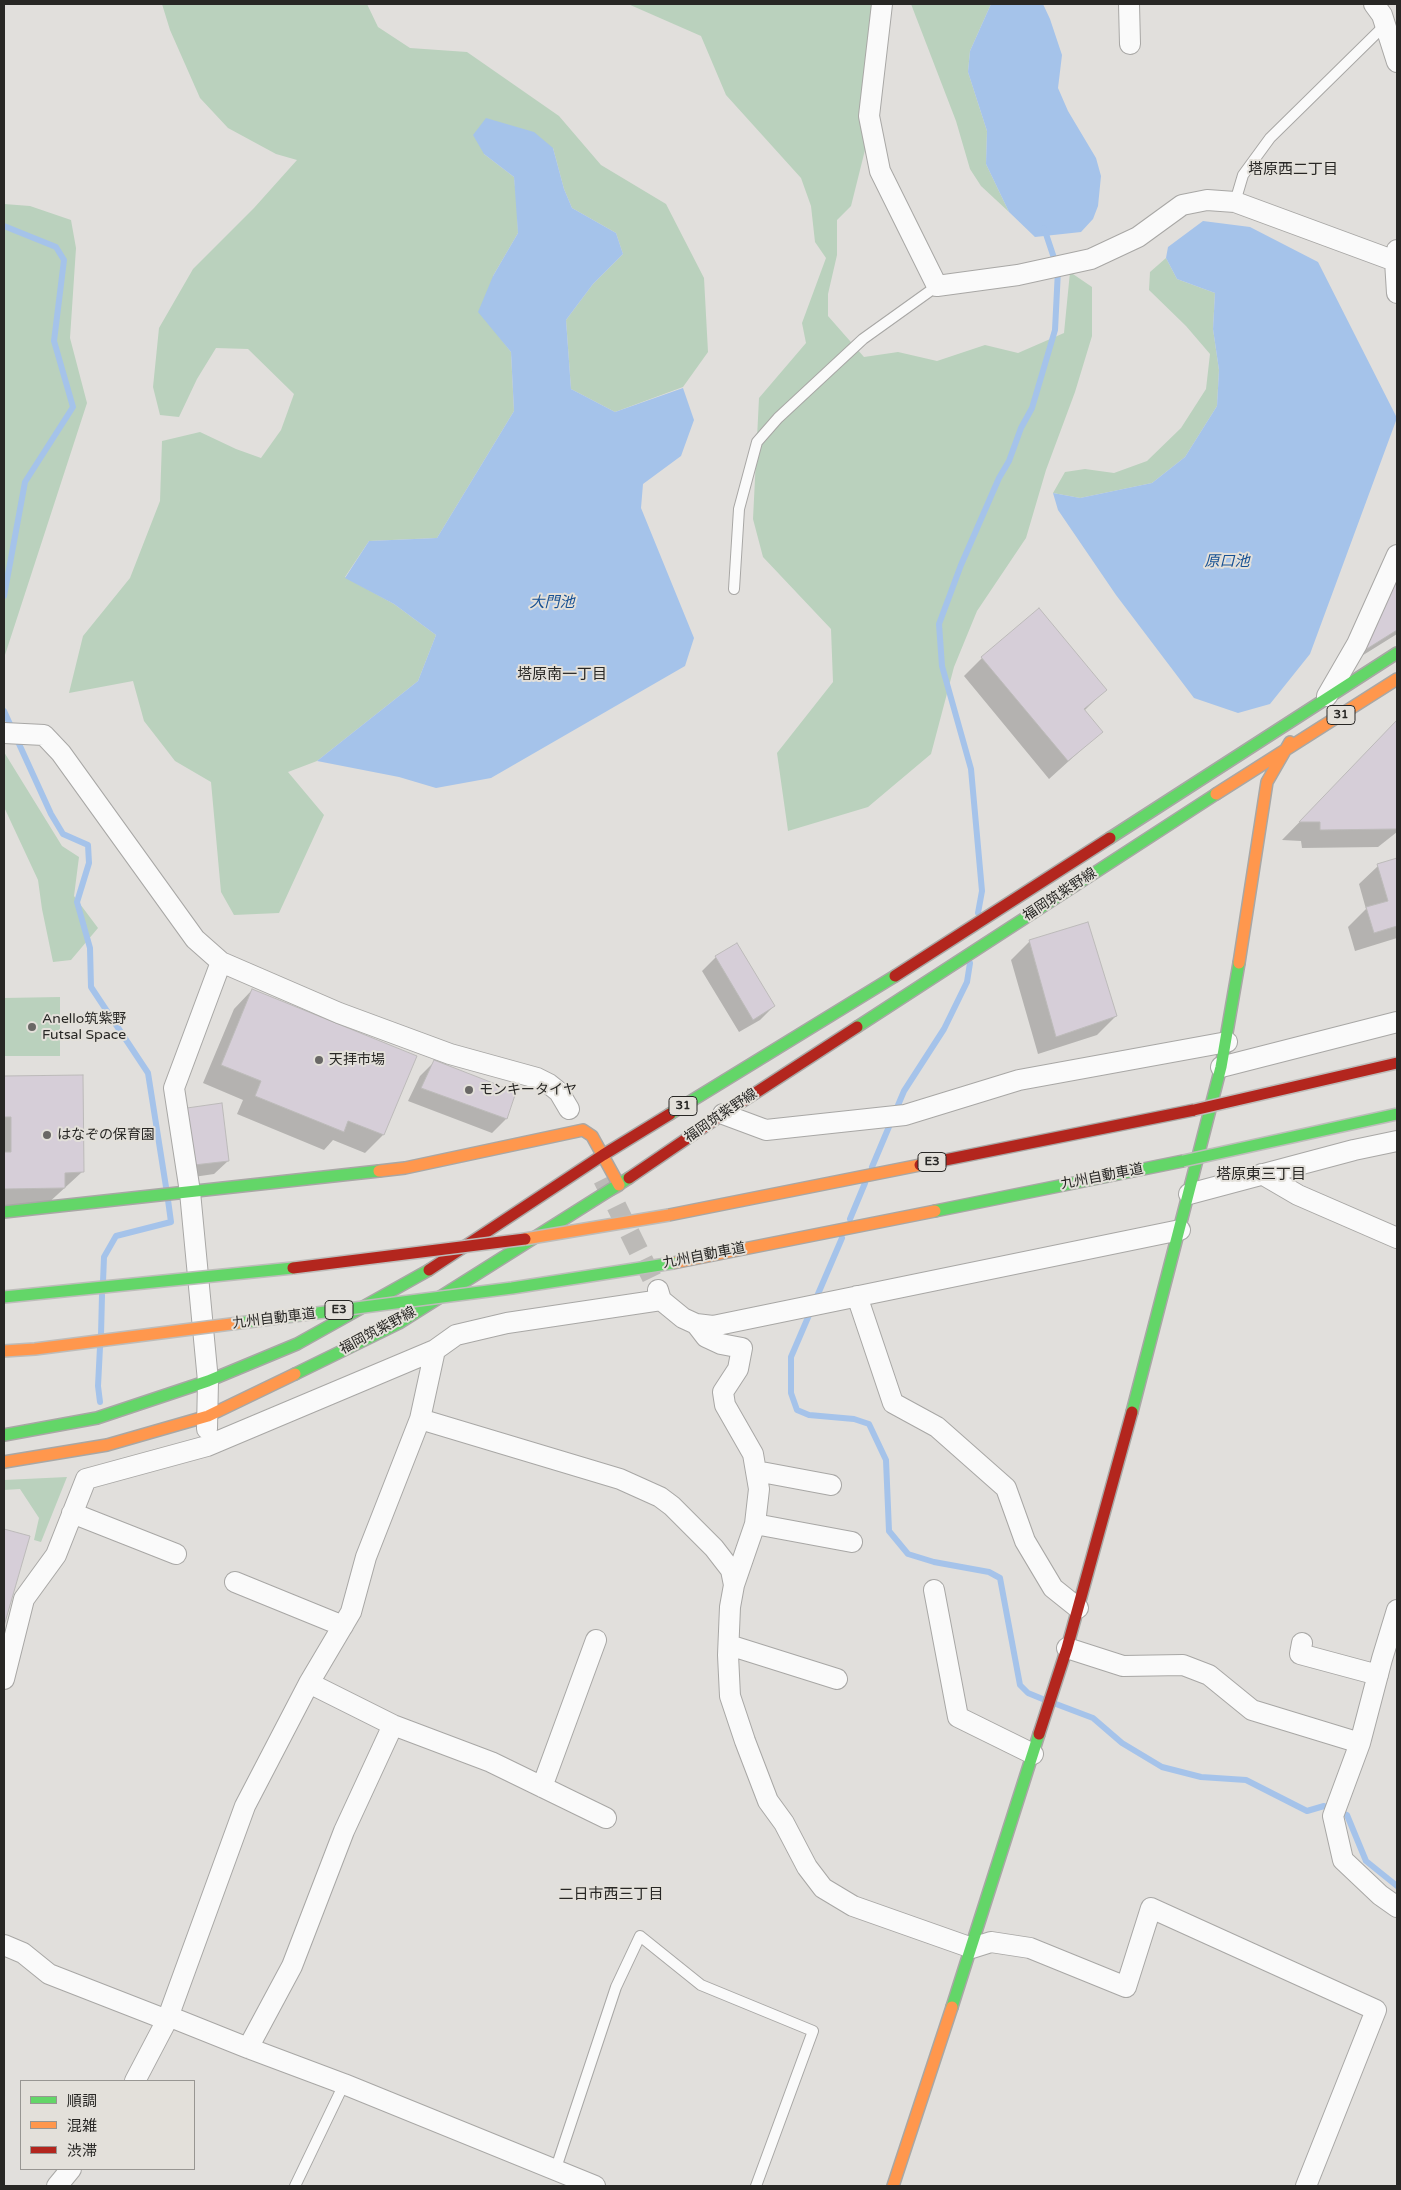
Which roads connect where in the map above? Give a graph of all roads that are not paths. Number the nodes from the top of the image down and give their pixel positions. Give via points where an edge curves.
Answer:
1 (882, 4) edge
2 (1129, 4) edge
3 (1374, 4) edge
4 (1385, 25) junction
5 (1130, 44) dead end
6 (1397, 62) edge
7 (1235, 202) junction
8 (1396, 255) edge
9 (937, 286) junction
10 (1397, 293) edge
11 (1397, 555) edge
12 (734, 589) dead end
13 (1397, 653) edge
14 (1397, 680) edge
15 (1326, 698) junction
16 (4, 733) edge
17 (1284, 750) junction
18 (221, 962) junction
19 (1397, 1022) edge
20 (1226, 1042) junction
21 (1397, 1063) edge
22 (1221, 1067) junction
23 (569, 1109) dead end
24 (723, 1114) junction
25 (1397, 1114) edge
26 (1397, 1141) edge
27 (603, 1155) junction
28 (1262, 1174) junction
29 (619, 1185) junction
30 (190, 1192) junction
31 (1189, 1194) junction
32 (4, 1212) edge
33 (1180, 1230) junction
34 (1397, 1238) edge
35 (857, 1296) junction
36 (4, 1297) edge
37 (696, 1324) junction
38 (435, 1350) junction
39 (4, 1351) edge
40 (208, 1381) junction
41 (208, 1416) junction
42 (420, 1419) junction
43 (4, 1435) edge
44 (207, 1446) junction
45 (4, 1462) edge
46 (756, 1471) junction
47 (830, 1484) dead end
48 (72, 1513) junction
49 (755, 1524) junction
50 (852, 1542) dead end
51 (176, 1554) dead end
52 (235, 1582) dead end
53 (734, 1585) junction
54 (934, 1590) dead end
55 (1078, 1608) junction
56 (1397, 1610) edge
57 (343, 1626) junction
58 (596, 1640) dead end
59 (1302, 1643) dead end
60 (729, 1645) junction
61 (1067, 1648) junction
62 (1378, 1674) junction
63 (837, 1678) dead end
64 (4, 1679) edge
65 (309, 1683) junction
66 (393, 1724) junction
67 (1360, 1743) junction
68 (1033, 1754) junction
69 (542, 1787) junction
70 (606, 1818) dead end
71 (1397, 1907) edge
72 (4, 1945) edge
73 (972, 1948) junction
74 (168, 2018) junction
75 (248, 2048) junction
76 (136, 2080) edge
77 (344, 2084) junction
78 (70, 2170) edge
79 (555, 2170) junction
80 (57, 2186) edge
81 (295, 2186) edge
82 (595, 2186) edge
83 (756, 2186) edge
84 (893, 2186) edge
85 (1306, 2186) edge

1 - 9 street via 869,116 880,171
2 - 5 street
3 - 4 street
4 - 6 street
4 - 7 lane via 1270,138 1243,175
7 - 8 street
7 - 9 street via 1207,200 1182,205 1138,237 1091,259 1018,275
8 - 10 street
9 - 12 lane via 863,339 778,418 757,442 739,508
11 - 15 street via 1357,644
13 - 15 main road, 福岡筑紫野線 / 31
14 - 17 main road, 福岡筑紫野線 / 31
15 - 17 main road
15 - 27 main road, 福岡筑紫野線 / 31 via 898,974
16 - 18 street via 44,735 195,939
17 - 20 main road via 1267,782
17 - 24 main road, 福岡筑紫野線 / 31
18 - 23 street via 357,1020 450,1054 538,1078 559,1092
18 - 30 street via 174,1088
19 - 22 street
20 - 22 main road
20 - 24 street via 1019,1080 905,1115 766,1130
21 - 36 main road, E3, bridge via 1194,1110 669,1215 504,1242 240,1275
22 - 31 main road
24 - 29 main road, 福岡筑紫野線 / 31
25 - 39 main road, 九州自動車道 / E3, bridge via 1183,1161 673,1262 493,1290
26 - 28 street
27 - 29 main road
27 - 30 main road via 592,1136 583,1130 405,1168
27 - 40 main road, 福岡筑紫野線 / 31 via 416,1279 297,1344
28 - 31 street
28 - 34 street via 1298,1195
29 - 41 main road, 福岡筑紫野線 / 31 via 399,1323
30 - 32 main road
30 - 40 street
31 - 33 main road
33 - 35 street
33 - 55 main road
35 - 37 street via 713,1326
35 - 55 street via 893,1403 937,1427 1006,1488 1025,1541 1053,1588
37 - 38 street via 683,1318 660,1295 456,1335
37 - 46 street via 706,1337 742,1348 738,1369 723,1392 725,1405 753,1454
38 - 42 street
38 - 44 street
40 - 41 street
40 - 43 main road, 福岡筑紫野線 / 31 via 98,1418
41 - 44 street
41 - 45 main road, 福岡筑紫野線 / 31 via 106,1445
42 - 53 street via 620,1479 660,1497 714,1548 731,1570
42 - 57 street via 366,1556 351,1612
44 - 48 street via 86,1479
46 - 47 street
46 - 49 street via 759,1489
48 - 51 street
48 - 64 street via 56,1555 24,1599
49 - 50 street
49 - 53 street
52 - 57 street
53 - 60 street
54 - 68 street via 958,1717
55 - 61 main road
56 - 62 street
57 - 65 street
58 - 69 street
59 - 62 street via 1300,1654
60 - 63 street
60 - 73 street via 730,1696 768,1801 823,1888 853,1906
61 - 67 street via 1124,1666 1183,1665 1209,1674 1252,1710
61 - 68 main road
62 - 67 street
65 - 66 street
65 - 74 street via 245,1806
66 - 69 street via 491,1762
66 - 75 street via 344,1831 292,1966
67 - 71 street via 1333,1816 1343,1860
68 - 73 main road
69 - 70 street
72 - 74 street via 23,1953 49,1974
73 - 84 main road
73 - 85 street via 991,1942 1030,1948 1126,1987 1151,1908 1376,2010
74 - 75 street
74 - 76 street
75 - 77 street
77 - 79 street
77 - 81 lane
78 - 80 street
79 - 82 street
79 - 83 lane via 616,1987 640,1936 701,1985 813,2031

